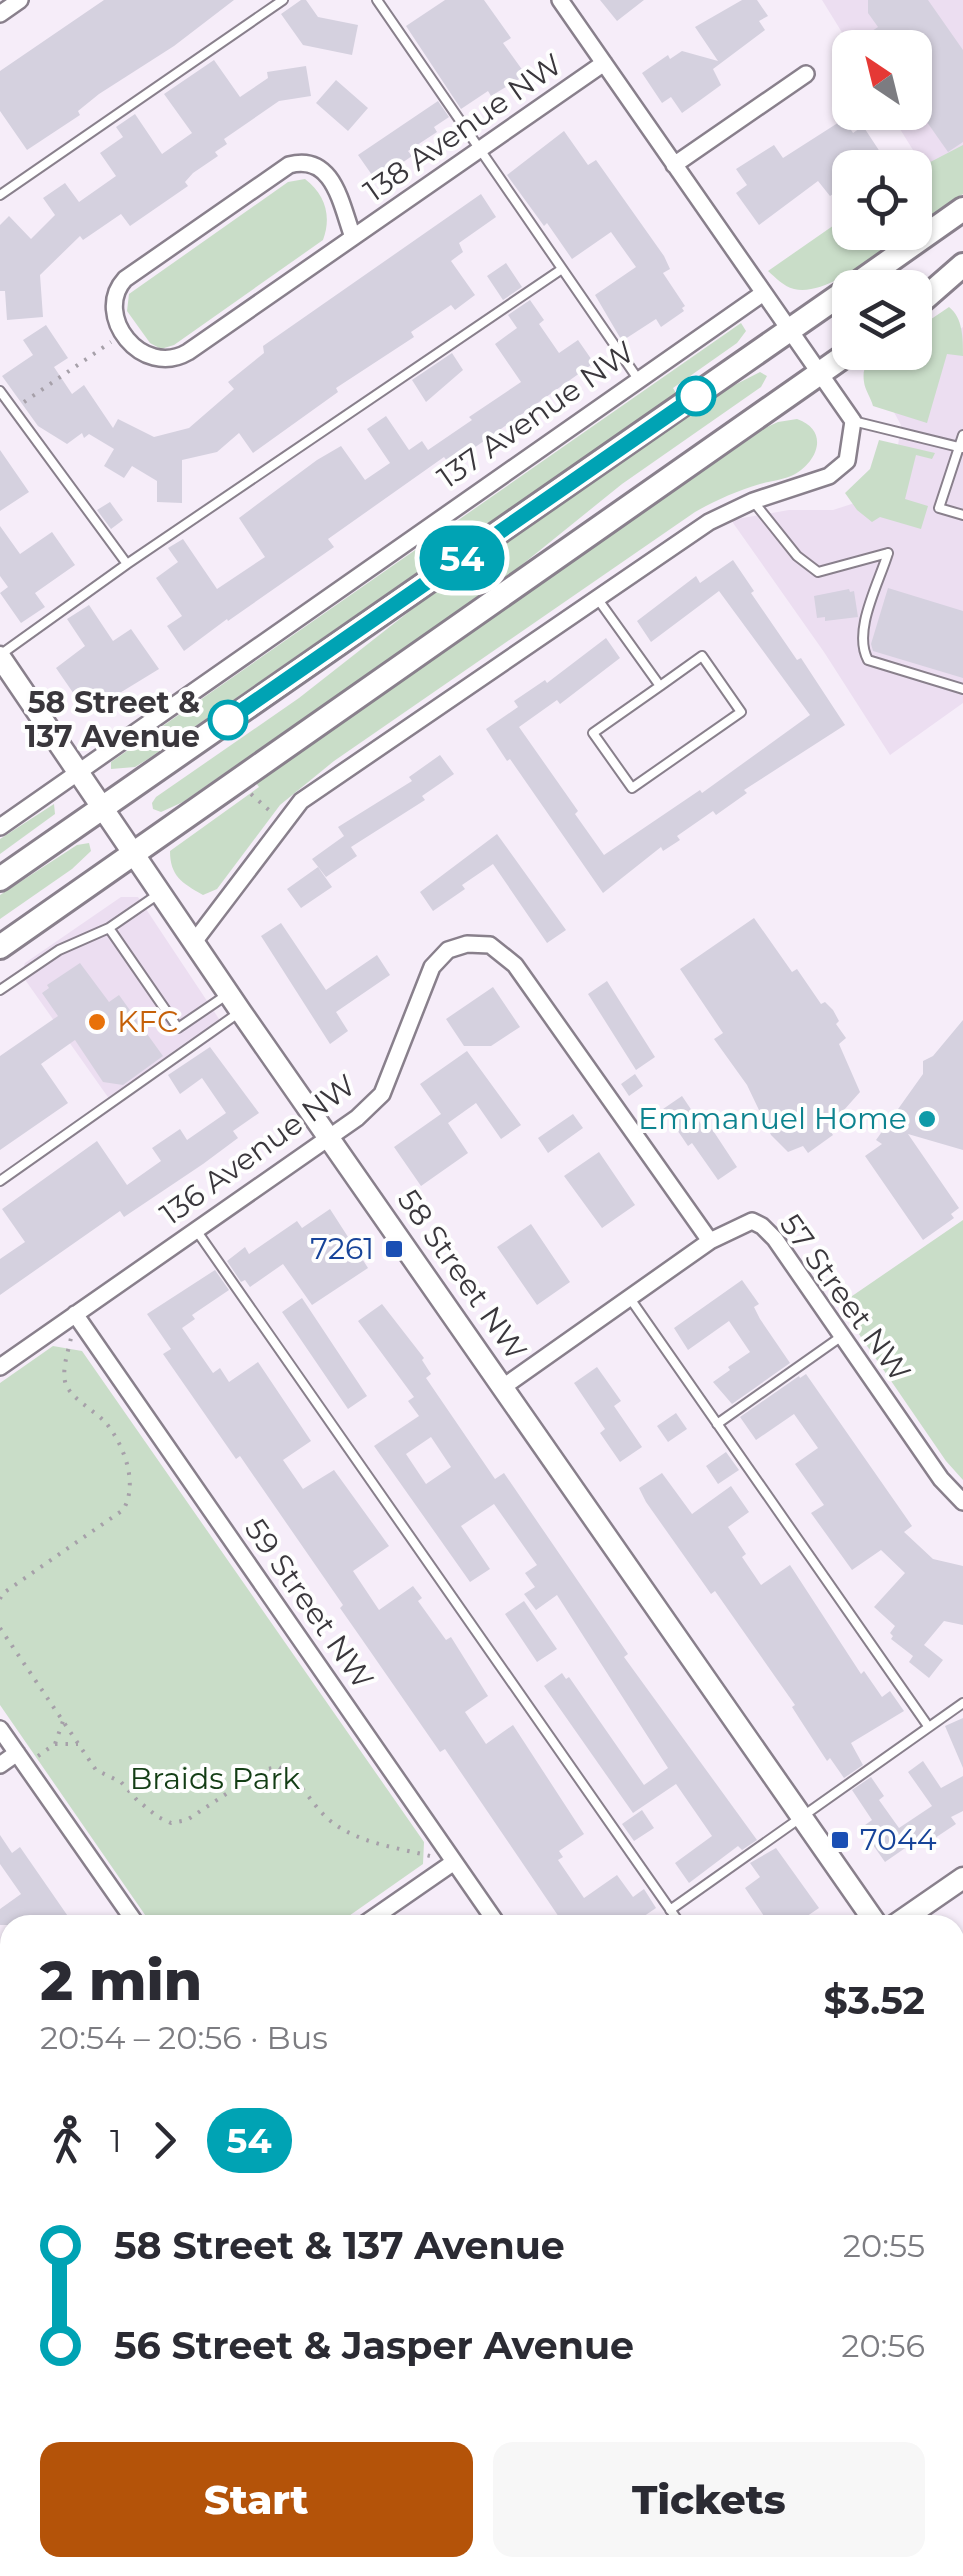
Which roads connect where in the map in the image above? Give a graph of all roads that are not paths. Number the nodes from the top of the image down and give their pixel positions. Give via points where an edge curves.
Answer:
1 (20, 0) edge
2 (282, 0) edge
3 (376, 0) edge
4 (560, 0) edge
5 (0, 14) edge
6 (604, 63) junction
7 (806, 74) dead end
8 (480, 150) junction
9 (674, 165) junction
10 (0, 195) edge
11 (963, 209) edge
12 (353, 237) junction
13 (963, 265) edge
14 (562, 269) junction
15 (876, 270) edge
16 (963, 274) edge
17 (932, 291) edge
18 (762, 294) junction
19 (932, 295) edge
20 (832, 300) edge
21 (788, 331) junction
22 (832, 364) edge
23 (818, 374) junction
24 (638, 380) junction
25 (0, 391) edge
26 (853, 421) junction
27 (963, 435) edge
28 (961, 447) edge
29 (752, 501) junction
30 (963, 515) edge
31 (127, 564) junction
32 (598, 598) junction
33 (0, 656) edge
34 (660, 686) junction
35 (963, 689) edge
36 (78, 772) junction
37 (102, 807) junction
38 (0, 826) edge
39 (133, 854) junction
40 (0, 879) edge
41 (160, 893) junction
42 (108, 928) junction
43 (194, 942) junction
44 (0, 947) edge
45 (0, 990) edge
46 (228, 994) junction
47 (241, 1012) junction
48 (330, 1138) junction
49 (0, 1181) edge
50 (196, 1230) junction
51 (710, 1241) junction
52 (628, 1297) junction
53 (75, 1314) junction
54 (842, 1336) junction
55 (0, 1367) edge
56 (503, 1387) junction
57 (717, 1424) junction
58 (963, 1502) edge
59 (963, 1703) edge
60 (928, 1726) junction
61 (0, 1729) edge
62 (17, 1753) junction
63 (0, 1765) edge
64 (802, 1818) junction
65 (454, 1862) junction
66 (963, 1878) edge
67 (670, 1910) junction
68 (130, 1915) edge
69 (377, 1915) edge
70 (491, 1915) edge
71 (674, 1915) edge
72 (870, 1915) edge
73 (909, 1915) edge

1 - 5 street
2 - 10 lane
3 - 8 lane
4 - 6 street
6 - 8 street, 138 Avenue NW
6 - 9 street
7 - 9 street
8 - 12 street, 138 Avenue NW
8 - 14 lane
9 - 18 street
11 - 15 main road
12 - 12 street, 138 Avenue NW via 178,358 152,359 140,351 112,305 125,279 289,165 311,163 328,174
13 - 17 main road
14 - 24 lane
14 - 31 lane
16 - 19 main road
18 - 21 street
18 - 24 street, 137 Avenue NW
20 - 21 main road
21 - 23 street
21 - 37 main road
22 - 23 main road
23 - 26 street
23 - 39 main road
24 - 36 street, 137 Avenue NW
25 - 31 lane
26 - 28 lane
26 - 29 street via 847,460 830,476
27 - 28 lane
28 - 30 lane via 939,508
29 - 32 street via 709,522
29 - 35 lane via 818,572 888,553 863,630 864,653 868,660
31 - 33 lane
32 - 34 lane
32 - 43 street via 301,800
33 - 36 street, 58 Street NW
34 - 34 lane via 593,733 632,788 741,712 702,656
36 - 37 street, 58 Street NW
36 - 38 street, 137 Avenue NW
37 - 39 street, 58 Street NW
37 - 40 main road
39 - 41 street, 58 Street NW
39 - 44 main road
41 - 42 lane
41 - 43 street, 58 Street NW
42 - 45 lane via 59,950
42 - 46 lane via 178,1028
43 - 46 street, 58 Street NW
46 - 47 street, 58 Street NW
47 - 48 street, 58 Street NW
47 - 49 lane
48 - 50 street, 136 Avenue NW
48 - 51 street, 136 Avenue NW via 382,1094 432,968 448,950 490,945 516,965
48 - 56 street, 58 Street NW
50 - 53 street, 136 Avenue NW
50 - 67 lane
51 - 52 street
51 - 54 street, 57 Street NW via 752,1221 762,1226
52 - 56 street
52 - 57 lane
53 - 55 street, 136 Avenue NW
53 - 65 street, 59 Street NW
54 - 57 lane
54 - 58 street, 57 Street NW
56 - 64 street, 58 Street NW
57 - 60 lane
59 - 60 lane
60 - 64 lane
61 - 62 street
62 - 63 street
62 - 68 street
64 - 67 lane
64 - 72 street, 58 Street NW
65 - 69 street
65 - 70 street, 59 Street NW
66 - 73 street
67 - 71 lane

